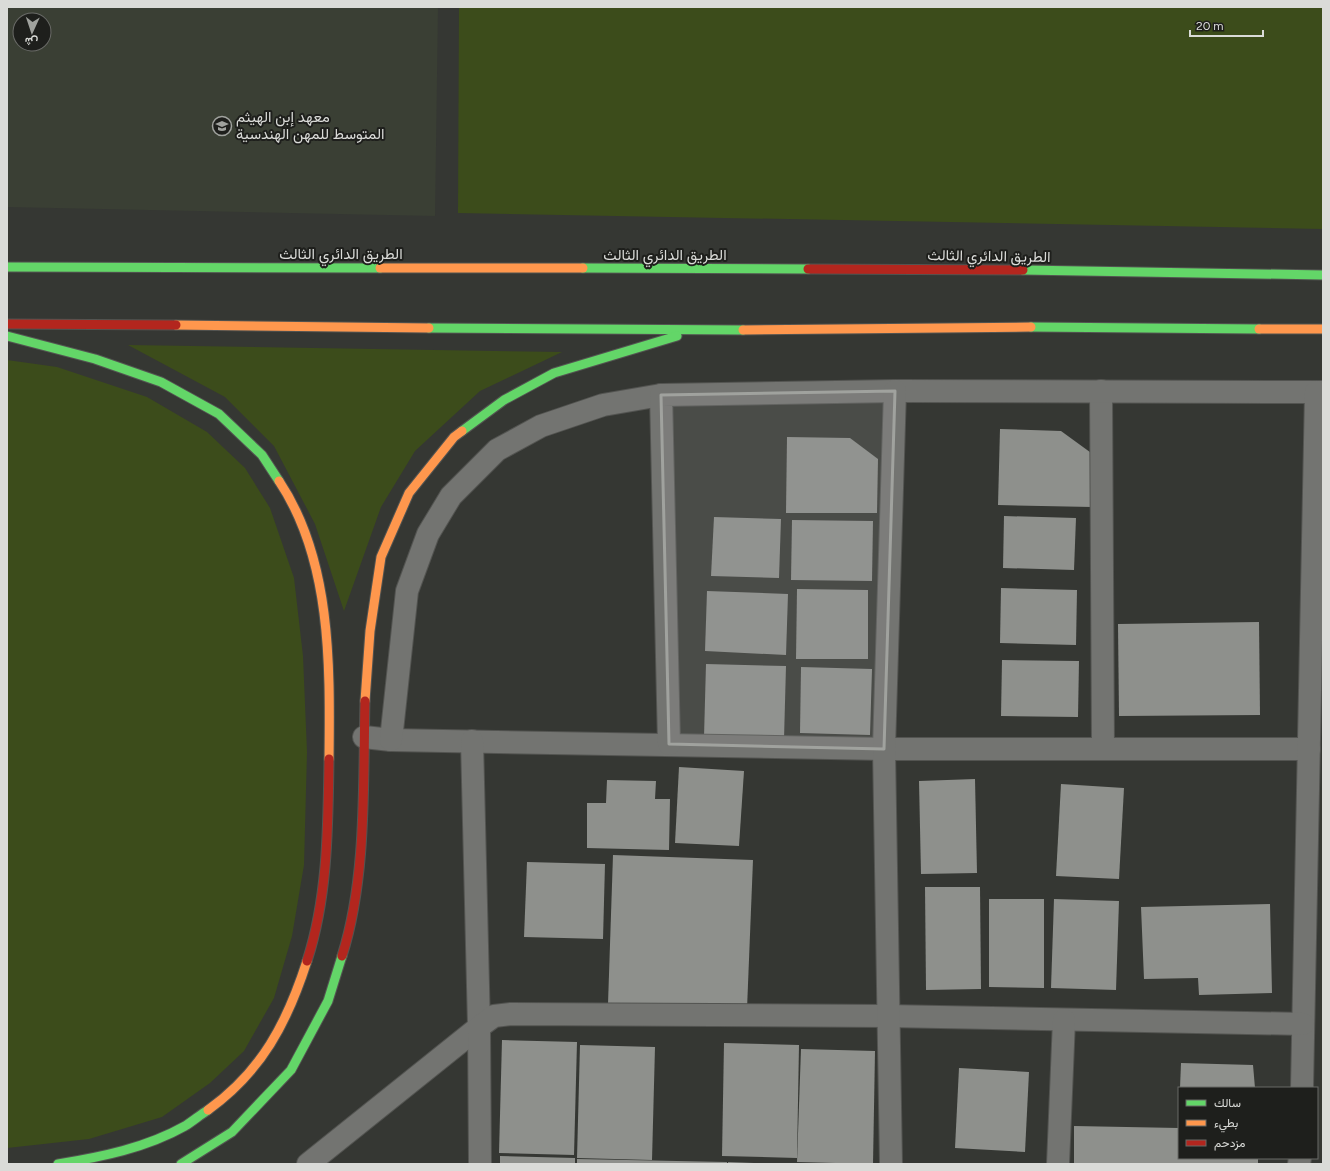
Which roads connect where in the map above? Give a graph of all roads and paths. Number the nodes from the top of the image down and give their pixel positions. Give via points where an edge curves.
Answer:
1 (7, 267) edge
2 (1323, 275) edge
3 (7, 324) edge
4 (1323, 329) edge
5 (699, 330) junction
6 (7, 336) edge
7 (895, 391) junction
8 (1101, 391) junction
9 (1319, 392) edge
10 (661, 395) junction
11 (1316, 666) edge
12 (364, 737) junction
13 (391, 740) junction
14 (472, 741) junction
15 (669, 744) junction
16 (884, 749) junction
17 (1104, 749) junction
18 (1309, 749) junction
19 (1314, 914) edge
20 (888, 1016) junction
21 (1064, 1020) junction
22 (1303, 1024) junction
23 (479, 1027) junction
24 (1302, 1087) edge
25 (58, 1164) edge
26 (181, 1164) edge
27 (308, 1164) edge
28 (480, 1164) edge
29 (891, 1164) edge
30 (1058, 1164) edge

1 - 2 highway, الطريق الدائري الثالث via 954,269
3 - 5 highway
4 - 5 highway via 964,327
5 - 12 highway via 554,372 504,400 454,437 409,493 381,557 370,631
6 - 25 highway via 95,359 161,382 219,414 262,455 292,500 315,563 327,637 330,695 328,821 322,890 312,946 294,1001 260,1060 230,1094 185,1126 146,1143 105,1156
7 - 8 street
7 - 10 street
7 - 16 street
8 - 9 street
8 - 17 street
9 - 11 street
10 - 13 street via 603,405 541,426 497,450 451,496 428,534 407,591
10 - 15 street
11 - 18 street
12 - 13 street
12 - 26 highway via 357,882 348,938 328,1001 291,1070 232,1132
13 - 14 street
14 - 15 street
14 - 23 street
15 - 16 street
16 - 17 street
16 - 20 street
17 - 18 street
18 - 19 street
19 - 22 street
20 - 21 street
20 - 23 street via 511,1014 494,1016
20 - 29 street
21 - 22 street
21 - 30 street
22 - 24 street
23 - 27 street
23 - 28 street

